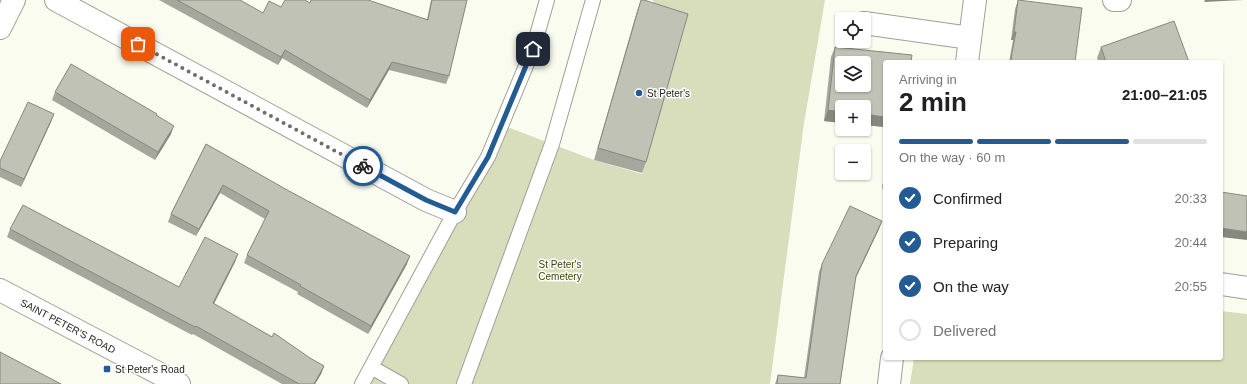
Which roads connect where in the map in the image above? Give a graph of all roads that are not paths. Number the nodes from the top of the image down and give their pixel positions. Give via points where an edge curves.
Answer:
1 (14, 0) edge
2 (56, 0) edge
3 (547, 0) edge
4 (593, 0) edge
5 (975, 0) edge
6 (1114, 0) edge
7 (1120, 0) edge
8 (871, 24) edge
9 (0, 28) edge
10 (970, 38) junction
11 (967, 60) edge
12 (455, 212) junction
13 (1223, 284) edge
14 (1247, 288) edge
15 (0, 290) edge
16 (892, 360) edge
17 (378, 371) dead end
18 (179, 384) edge
19 (362, 384) edge
20 (401, 384) edge
21 (464, 384) edge
22 (889, 384) edge

1 - 9 street
2 - 12 street via 418,196
3 - 12 lane via 533,49 488,157
4 - 21 lane via 552,144
5 - 10 street
6 - 7 street
8 - 10 street
10 - 11 street
12 - 19 lane
13 - 14 street
15 - 18 street, SAINT PETER'S ROAD
16 - 22 street
17 - 20 lane

